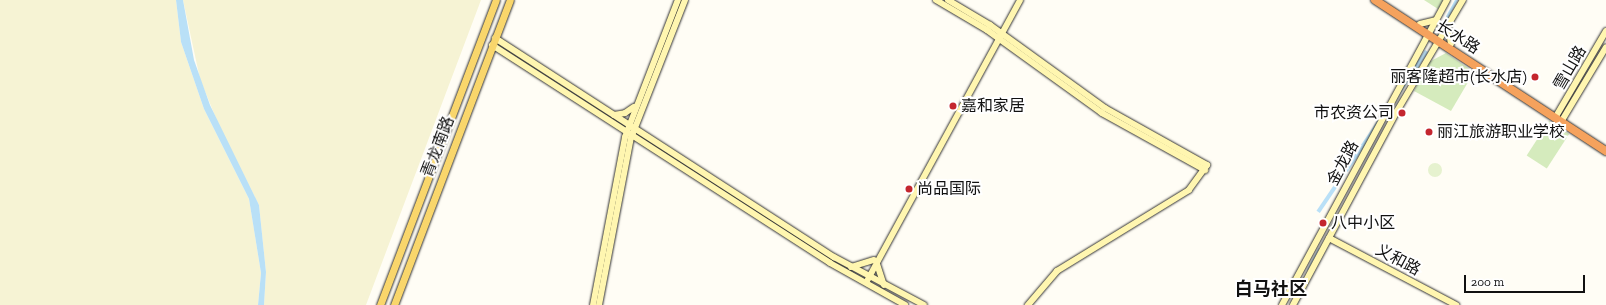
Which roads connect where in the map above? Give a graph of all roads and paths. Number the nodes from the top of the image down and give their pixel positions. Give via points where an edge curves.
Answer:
1 (496, 0) edge
2 (510, 0) edge
3 (678, 0) edge
4 (685, 0) edge
5 (936, 0) edge
6 (948, 0) edge
7 (1015, 0) edge
8 (1020, 0) edge
9 (1375, 0) edge
10 (1384, 0) edge
11 (1447, 0) edge
12 (1463, 0) edge
13 (1436, 20) junction
14 (1420, 24) junction
15 (1448, 27) junction
16 (1606, 31) edge
17 (1429, 32) junction
18 (998, 35) junction
19 (1440, 39) junction
20 (493, 42) junction
21 (1451, 44) junction
22 (1606, 47) edge
23 (635, 106) junction
24 (614, 115) junction
25 (1560, 118) junction
26 (637, 119) junction
27 (615, 124) junction
28 (632, 126) junction
29 (630, 134) junction
30 (646, 135) junction
31 (624, 142) junction
32 (646, 144) junction
33 (1606, 145) edge
34 (629, 148) junction
35 (1606, 151) edge
36 (1329, 238) junction
37 (876, 261) junction
38 (851, 267) junction
39 (867, 277) junction
40 (864, 283) junction
41 (887, 287) junction
42 (1452, 304) edge
43 (380, 305) edge
44 (394, 305) edge
45 (593, 305) edge
46 (599, 305) edge
47 (905, 305) edge
48 (924, 305) edge
49 (1028, 305) edge
50 (1282, 305) edge
51 (1293, 305) edge

1 - 43 main road, 青龙南路
2 - 20 main road, 青龙南路
3 - 23 street
4 - 26 street
5 - 18 street
6 - 18 street
7 - 18 street
8 - 18 street
9 - 17 highway, 长水路
10 - 14 highway, 长水路
11 - 13 street, 金龙路
12 - 15 street
13 - 14 street
13 - 17 street, 金龙路
14 - 17 highway, 长水路
15 - 19 street
15 - 21 street
16 - 25 street, 雪山路
17 - 19 highway, 长水路
17 - 50 street, 金龙路
18 - 37 street
18 - 49 street via 1105,108 1206,167 1189,190 1057,271
19 - 21 highway, 长水路
19 - 25 highway, 长水路
19 - 36 street
20 - 24 street
20 - 27 street
20 - 44 main road, 青龙南路
21 - 25 highway, 长水路
22 - 25 street, 雪山路
23 - 24 street via 625,113
23 - 28 street
24 - 28 street
25 - 33 highway, 长水路
25 - 35 highway, 长水路
26 - 28 street
26 - 30 street
27 - 29 street
27 - 31 street
28 - 29 street
28 - 30 street
29 - 31 street
29 - 32 street
29 - 34 street
30 - 38 street
31 - 45 street
32 - 34 street
32 - 40 street
34 - 46 street
36 - 42 street, 义和路
36 - 51 street
37 - 38 street
37 - 39 street
37 - 41 street via 879,276
38 - 39 street
39 - 40 street
39 - 41 street
40 - 47 street
41 - 48 street

